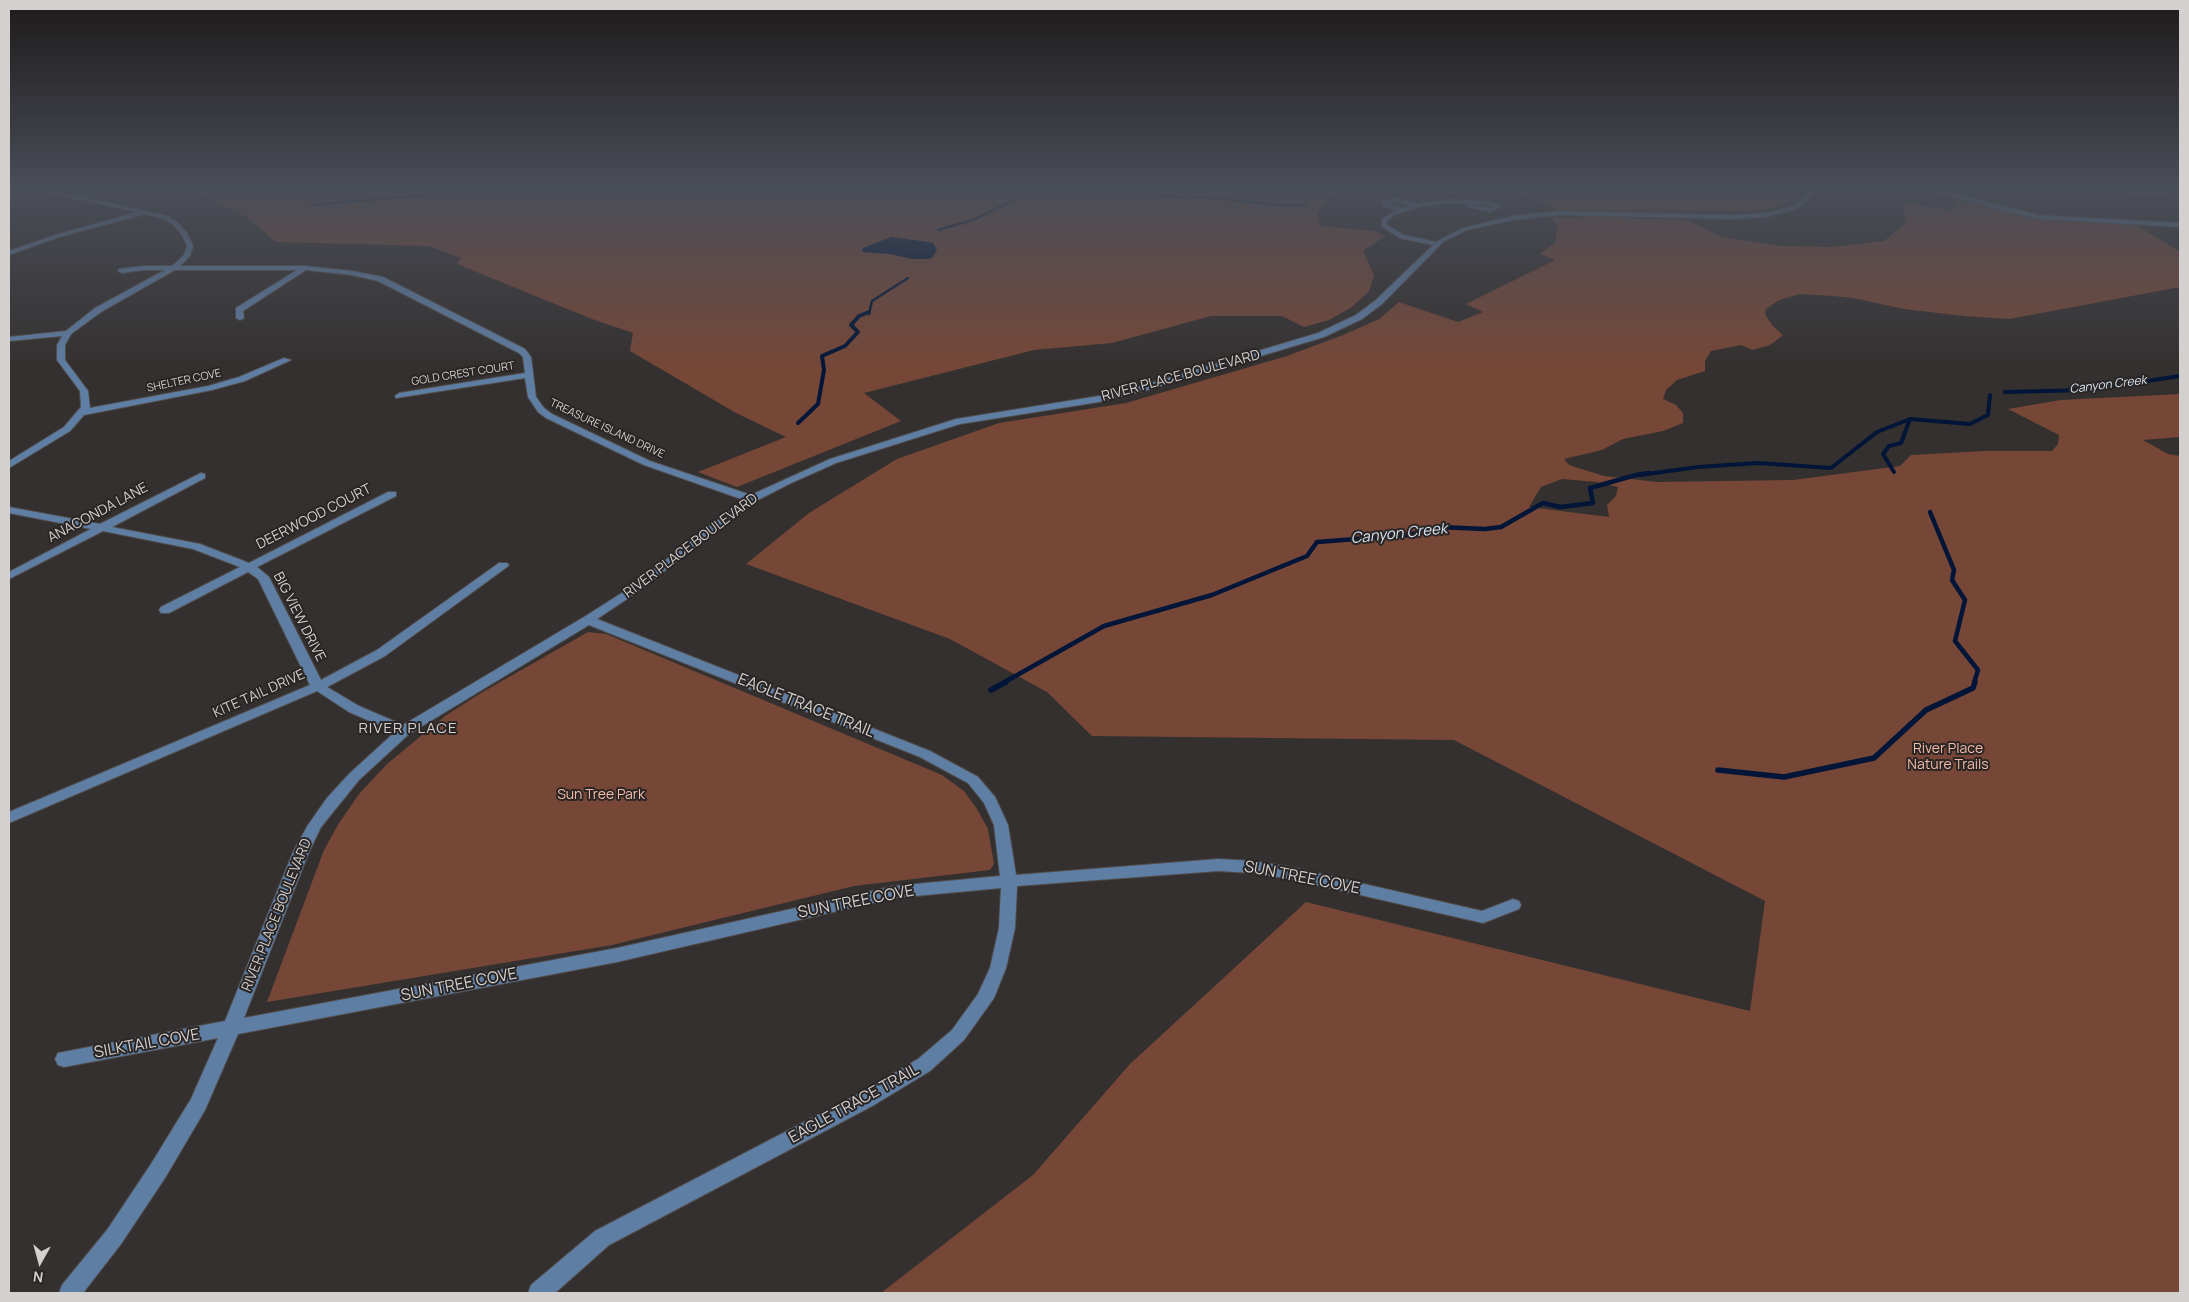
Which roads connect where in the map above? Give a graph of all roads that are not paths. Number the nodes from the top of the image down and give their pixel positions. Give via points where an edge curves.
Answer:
1 (189, 250) edge
2 (1432, 250) edge
3 (174, 268) junction
4 (305, 268) junction
5 (122, 271) dead end
6 (240, 318) dead end
7 (68, 333) junction
8 (9, 340) edge
9 (287, 360) dead end
10 (530, 375) junction
11 (399, 396) dead end
12 (84, 412) junction
13 (9, 465) edge
14 (201, 476) dead end
15 (392, 494) dead end
16 (752, 499) junction
17 (9, 510) edge
18 (104, 528) junction
19 (503, 564) dead end
20 (249, 567) junction
21 (9, 576) edge
22 (165, 610) dead end
23 (588, 620) junction
24 (317, 686) junction
25 (404, 731) junction
26 (9, 818) edge
27 (1009, 881) junction
28 (1513, 905) dead end
29 (231, 1029) junction
30 (64, 1059) dead end
31 (70, 1293) edge
32 (538, 1293) edge

1 - 3 street
2 - 16 street, RIVER PLACE BOULEVARD via 1379,302 1359,317 1320,335 1099,399 958,421 833,461
3 - 4 street, TREASURE ISLAND DRIVE
3 - 5 street, TREASURE ISLAND DRIVE
3 - 7 street via 98,310
4 - 6 street via 239,310
4 - 10 street, TREASURE ISLAND DRIVE via 352,272 380,279 522,352 527,357
7 - 8 street
7 - 12 street via 61,345 61,360 84,392
9 - 12 street, SHELTER COVE via 242,379 209,388
10 - 11 street, GOLD CREST COURT
10 - 16 street, TREASURE ISLAND DRIVE via 532,397 549,416 647,463
12 - 13 street via 67,429
14 - 18 street, ANACONDA LANE
15 - 20 street, DEERWOOD COURT
16 - 23 street, RIVER PLACE BOULEVARD via 629,593
17 - 18 street, BIG VIEW DRIVE
18 - 20 street, BIG VIEW DRIVE via 196,546
18 - 21 street, ANACONDA LANE
19 - 24 street, KITE TAIL DRIVE via 381,653
20 - 22 street, DEERWOOD COURT
20 - 24 street, BIG VIEW DRIVE via 264,577
23 - 25 street, RIVER PLACE BOULEVARD
23 - 27 street, EAGLE TRACE TRAIL via 925,754 973,780 990,801 1001,825
24 - 25 street via 354,709
24 - 26 street, KITE TAIL DRIVE
25 - 29 street, RIVER PLACE BOULEVARD via 354,777 315,825 301,852
27 - 28 street, SUN TREE COVE via 1218,865 1290,874 1483,917
27 - 29 street, SUN TREE COVE via 894,892 617,955
27 - 32 street, EAGLE TRACE TRAIL via 1007,928 998,968 985,998 958,1035 931,1059 868,1099 602,1238
29 - 30 street, SILKTAIL COVE
29 - 31 street, RIVER PLACE BOULEVARD via 198,1104 158,1172 114,1238

